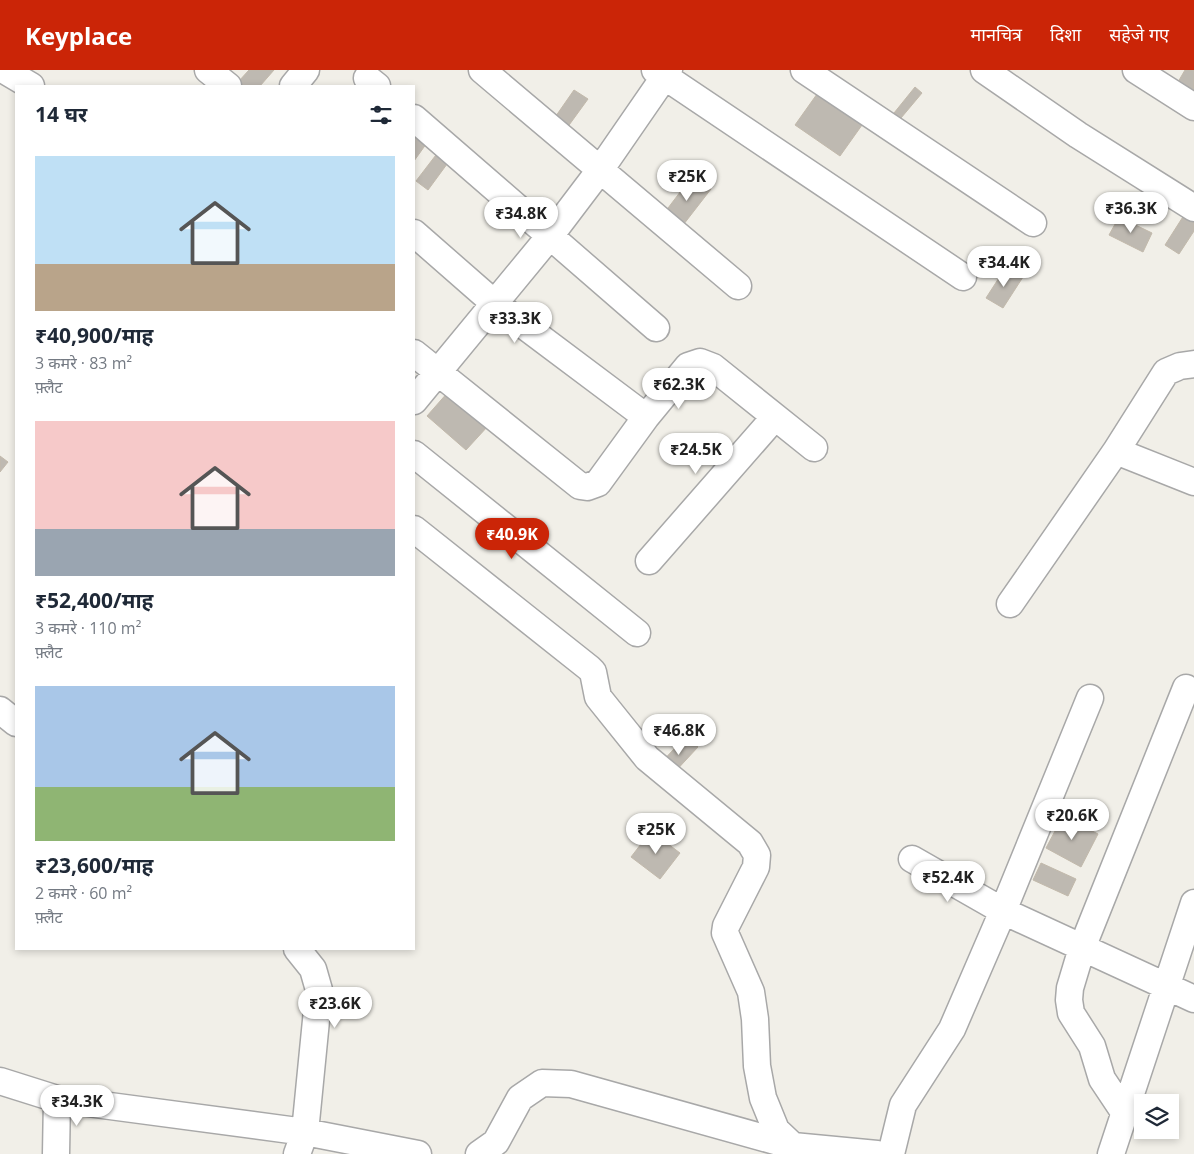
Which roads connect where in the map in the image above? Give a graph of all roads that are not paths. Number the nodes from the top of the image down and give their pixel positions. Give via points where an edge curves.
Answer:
1 (208, 70) edge
2 (306, 70) edge
3 (482, 70) edge
4 (804, 70) edge
5 (984, 70) edge
6 (1136, 70) edge
7 (663, 72) edge
8 (227, 85) edge
9 (294, 85) edge
10 (1194, 106) edge
11 (415, 119) edge
12 (600, 170) junction
13 (1194, 208) edge
14 (1033, 223) dead end
15 (415, 235) edge
16 (550, 236) junction
17 (963, 277) dead end
18 (738, 286) dead end
19 (494, 303) junction
20 (656, 328) dead end
21 (415, 354) edge
22 (1194, 364) edge
23 (436, 372) junction
24 (415, 400) edge
25 (646, 417) junction
26 (775, 417) junction
27 (814, 448) dead end
28 (1116, 451) junction
29 (415, 455) edge
30 (1194, 482) edge
31 (415, 530) edge
32 (649, 561) dead end
33 (1010, 604) dead end
34 (637, 633) dead end
35 (1186, 688) dead end
36 (1090, 698) dead end
37 (0, 710) edge
38 (15, 722) edge
39 (912, 859) dead end
40 (1194, 902) edge
41 (1004, 911) junction
42 (1082, 948) junction
43 (298, 950) edge
44 (1165, 987) junction
45 (1194, 999) edge
46 (0, 1081) edge
47 (57, 1099) junction
48 (1124, 1112) junction
49 (301, 1143) edge
50 (791, 1150) edge
51 (56, 1154) edge
52 (418, 1154) edge
53 (480, 1154) edge
54 (877, 1154) edge
55 (891, 1154) edge
56 (1111, 1154) edge

1 - 8 street
2 - 9 street
3 - 12 street
4 - 14 street
5 - 13 street via 1078,135
6 - 10 street
7 - 12 street
7 - 17 street
11 - 16 street
12 - 16 street
12 - 18 street
15 - 19 street
16 - 19 street
16 - 20 street
19 - 23 street
19 - 25 street
21 - 23 street
22 - 28 street via 1166,372
23 - 24 street
23 - 25 street via 580,486 598,483
25 - 26 street via 688,366 700,362 713,367
26 - 27 street
26 - 32 street
28 - 30 street
28 - 33 street
29 - 34 street
31 - 50 street via 589,668 593,672 598,697 647,758 750,843 757,855 756,867 725,933 750,992 763,1098 776,1130
35 - 42 street
36 - 41 street
37 - 38 street
39 - 41 street
40 - 44 street
41 - 42 street
41 - 55 street via 952,1029 904,1105
42 - 44 street
42 - 48 street via 1070,988 1071,1013 1092,1046 1102,1080
43 - 49 street via 313,969 319,990
44 - 45 street
44 - 48 street
46 - 47 street
47 - 49 street
47 - 51 street
48 - 56 street
49 - 52 street
50 - 53 street via 571,1084 542,1083 520,1098 496,1142
50 - 54 street

